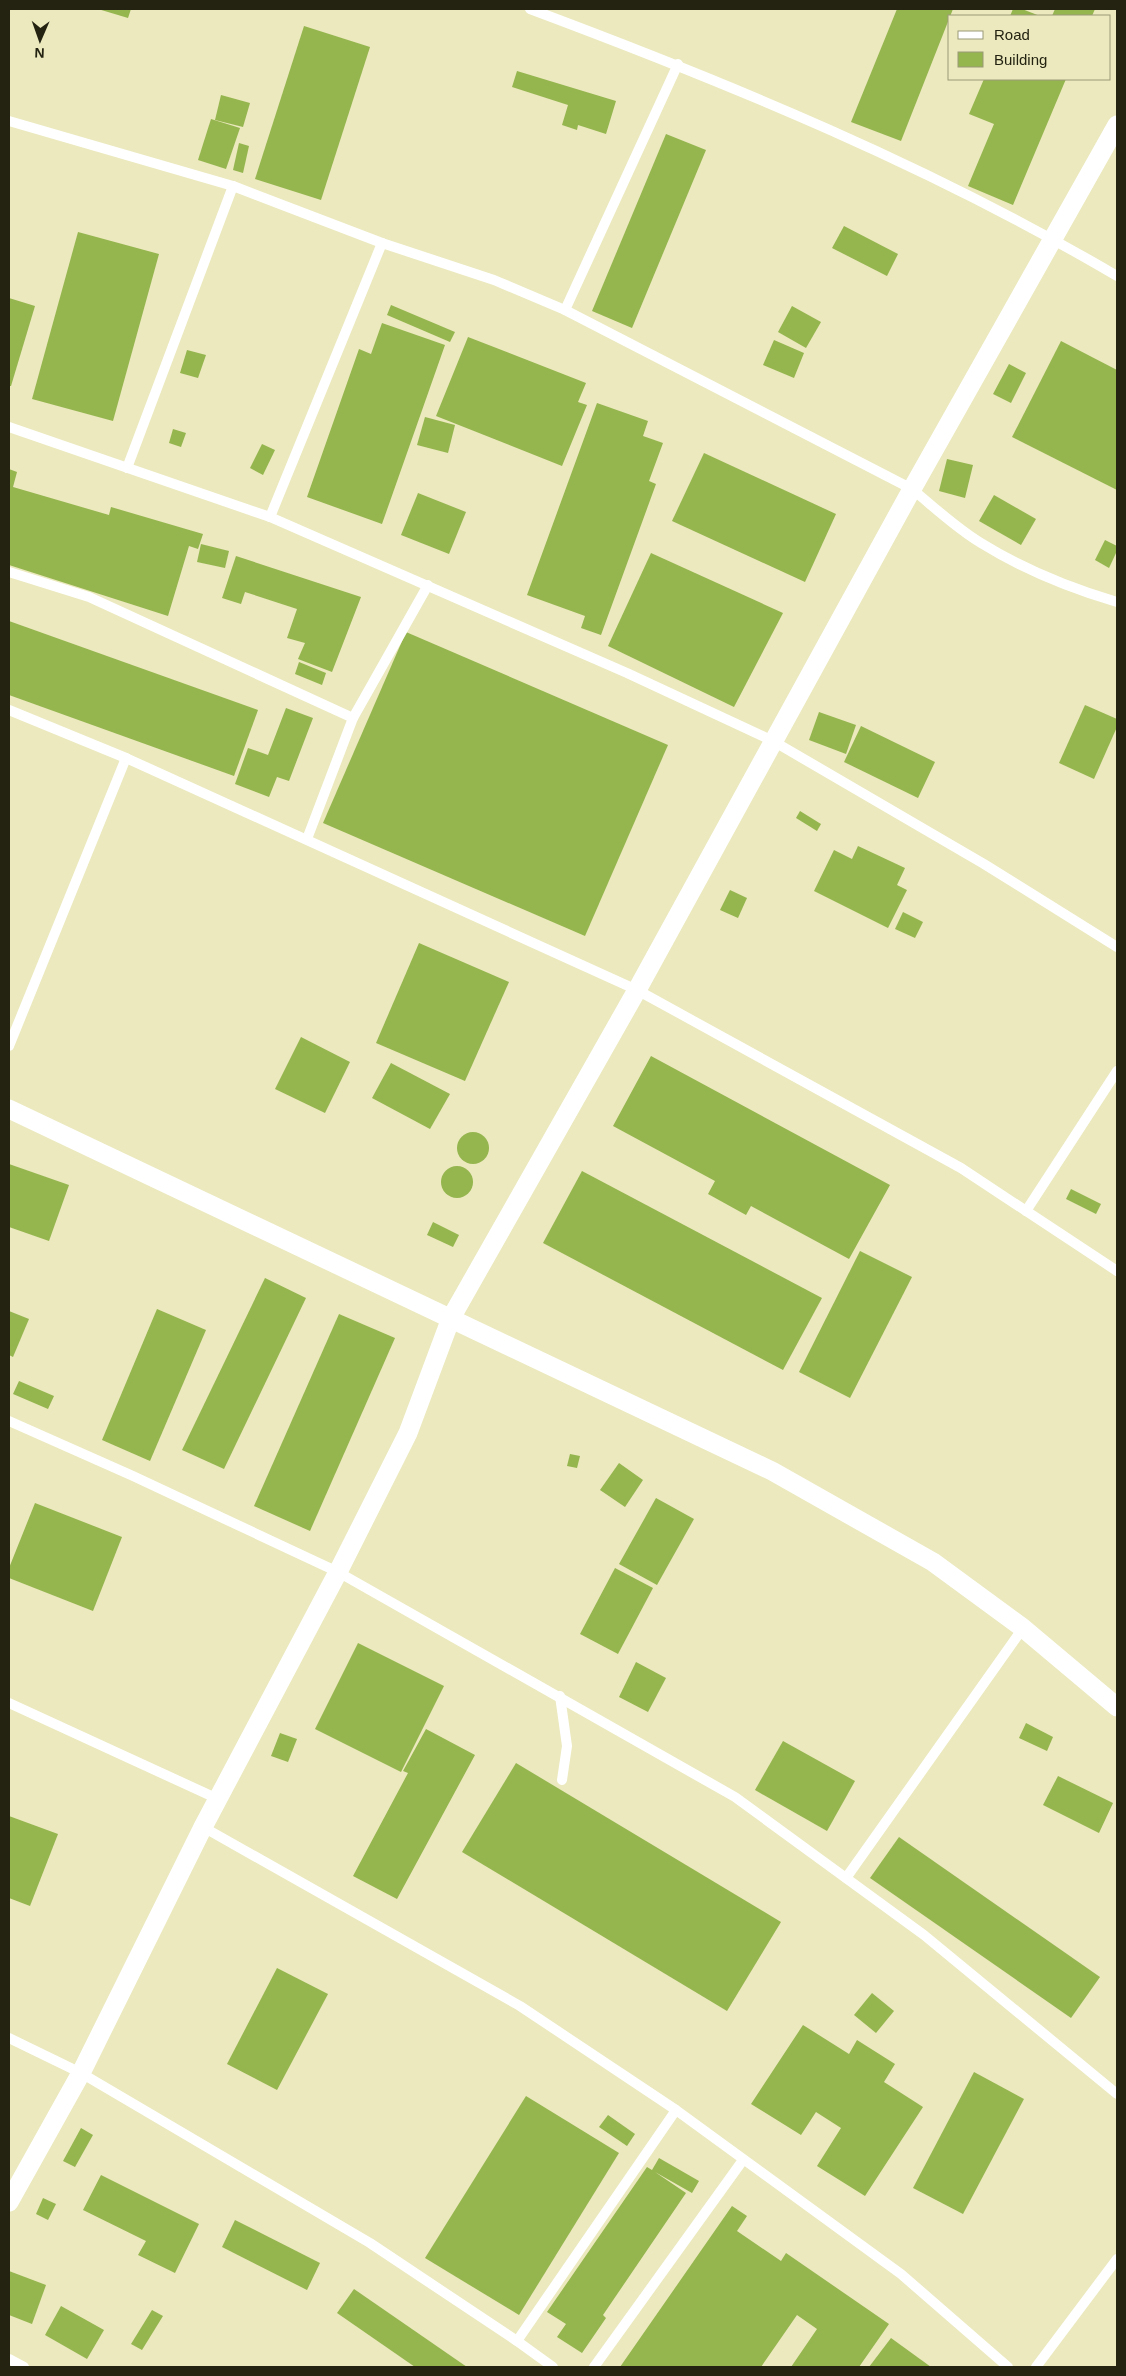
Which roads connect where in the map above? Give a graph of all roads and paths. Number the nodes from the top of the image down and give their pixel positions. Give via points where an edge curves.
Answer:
1 (530, 9) edge
2 (678, 64) junction
3 (9, 121) edge
4 (1117, 125) edge
5 (233, 186) junction
6 (1054, 239) junction
7 (382, 243) junction
8 (1117, 276) edge
9 (565, 310) junction
10 (9, 427) edge
11 (127, 468) junction
12 (912, 488) junction
13 (270, 517) junction
14 (9, 572) edge
15 (428, 585) junction
16 (1117, 602) edge
17 (9, 710) edge
18 (353, 718) junction
19 (773, 741) junction
20 (126, 758) junction
21 (307, 839) junction
22 (1117, 947) edge
23 (637, 990) junction
24 (9, 1046) edge
25 (1117, 1071) edge
26 (9, 1109) edge
27 (1026, 1211) junction
28 (1117, 1270) edge
29 (451, 1318) junction
30 (9, 1421) edge
31 (338, 1572) junction
32 (1023, 1628) junction
33 (560, 1696) junction
34 (9, 1703) edge
35 (1117, 1708) edge
36 (562, 1780) dead end
37 (218, 1799) junction
38 (203, 1827) junction
39 (846, 1878) junction
40 (9, 2038) edge
41 (81, 2072) junction
42 (1117, 2094) edge
43 (676, 2110) junction
44 (743, 2160) junction
45 (9, 2202) edge
46 (1117, 2259) edge
47 (517, 2341) junction
48 (9, 2359) edge
49 (24, 2367) edge
50 (553, 2367) edge
51 (594, 2367) edge
52 (1008, 2367) edge
53 (1036, 2367) edge

1 - 2 lane
2 - 6 lane via 878,152
2 - 9 lane
3 - 5 lane
4 - 6 street
5 - 7 lane
5 - 11 lane
6 - 8 lane
6 - 12 street
7 - 9 lane via 494,280
7 - 13 lane
9 - 12 lane
10 - 11 lane
11 - 13 lane
12 - 16 lane via 981,543 1075,590
12 - 19 street
13 - 15 lane
14 - 18 lane via 89,597
15 - 18 lane
15 - 19 lane
17 - 20 lane
18 - 21 lane
19 - 22 lane via 984,864
19 - 23 street
20 - 21 lane
20 - 24 lane
21 - 23 lane
23 - 27 lane via 961,1168
23 - 29 street
25 - 27 lane
26 - 29 street
27 - 28 lane
29 - 31 street via 408,1433
29 - 32 street via 772,1471 932,1562
30 - 31 lane
31 - 33 lane
31 - 37 street
32 - 35 street
32 - 39 lane
33 - 36 lane via 567,1746
33 - 39 lane via 735,1796
34 - 37 lane
37 - 38 street
38 - 41 street
38 - 43 lane via 520,2006
39 - 42 lane via 924,1935
40 - 41 lane
41 - 45 street
41 - 47 lane via 370,2243
43 - 44 lane
43 - 47 lane
44 - 51 lane
44 - 52 lane via 901,2274
46 - 53 lane
47 - 50 lane
48 - 49 lane

